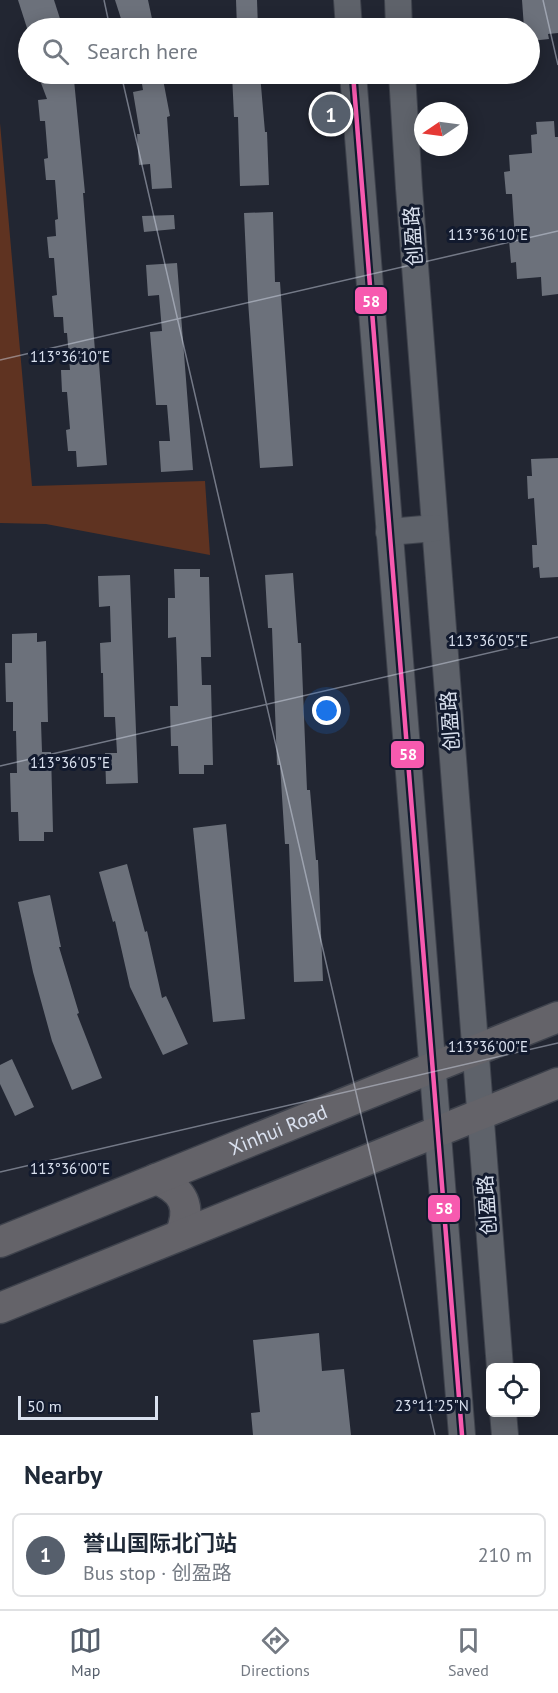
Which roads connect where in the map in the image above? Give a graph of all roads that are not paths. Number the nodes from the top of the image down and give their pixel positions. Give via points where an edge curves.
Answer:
1 (347, 0) edge
2 (398, 0) edge
3 (348, 18) edge
4 (399, 18) edge
5 (354, 84) edge
6 (403, 84) edge
7 (435, 528) junction
8 (389, 532) junction
9 (558, 1017) edge
10 (475, 1049) junction
11 (432, 1067) junction
12 (558, 1083) edge
13 (480, 1113) junction
14 (438, 1131) junction
15 (156, 1179) junction
16 (180, 1235) junction
17 (0, 1242) edge
18 (0, 1308) edge
19 (500, 1363) edge
20 (503, 1417) edge
21 (462, 1435) edge
22 (505, 1435) edge

1 - 3 street
2 - 4 street
5 - 8 street
6 - 7 street, 创盈路
7 - 8 street
7 - 10 street, 创盈路
8 - 11 street
9 - 10 main road, Xinhui Road
10 - 11 main road, Xinhui Road
10 - 13 street, 创盈路
11 - 14 street
11 - 15 main road, Xinhui Road
12 - 13 main road
13 - 14 main road
13 - 19 street, 创盈路
14 - 16 main road
14 - 21 street
15 - 16 main road via 170,1184 186,1207 186,1222
15 - 17 main road, Xinhui Road
16 - 18 main road
20 - 22 street

